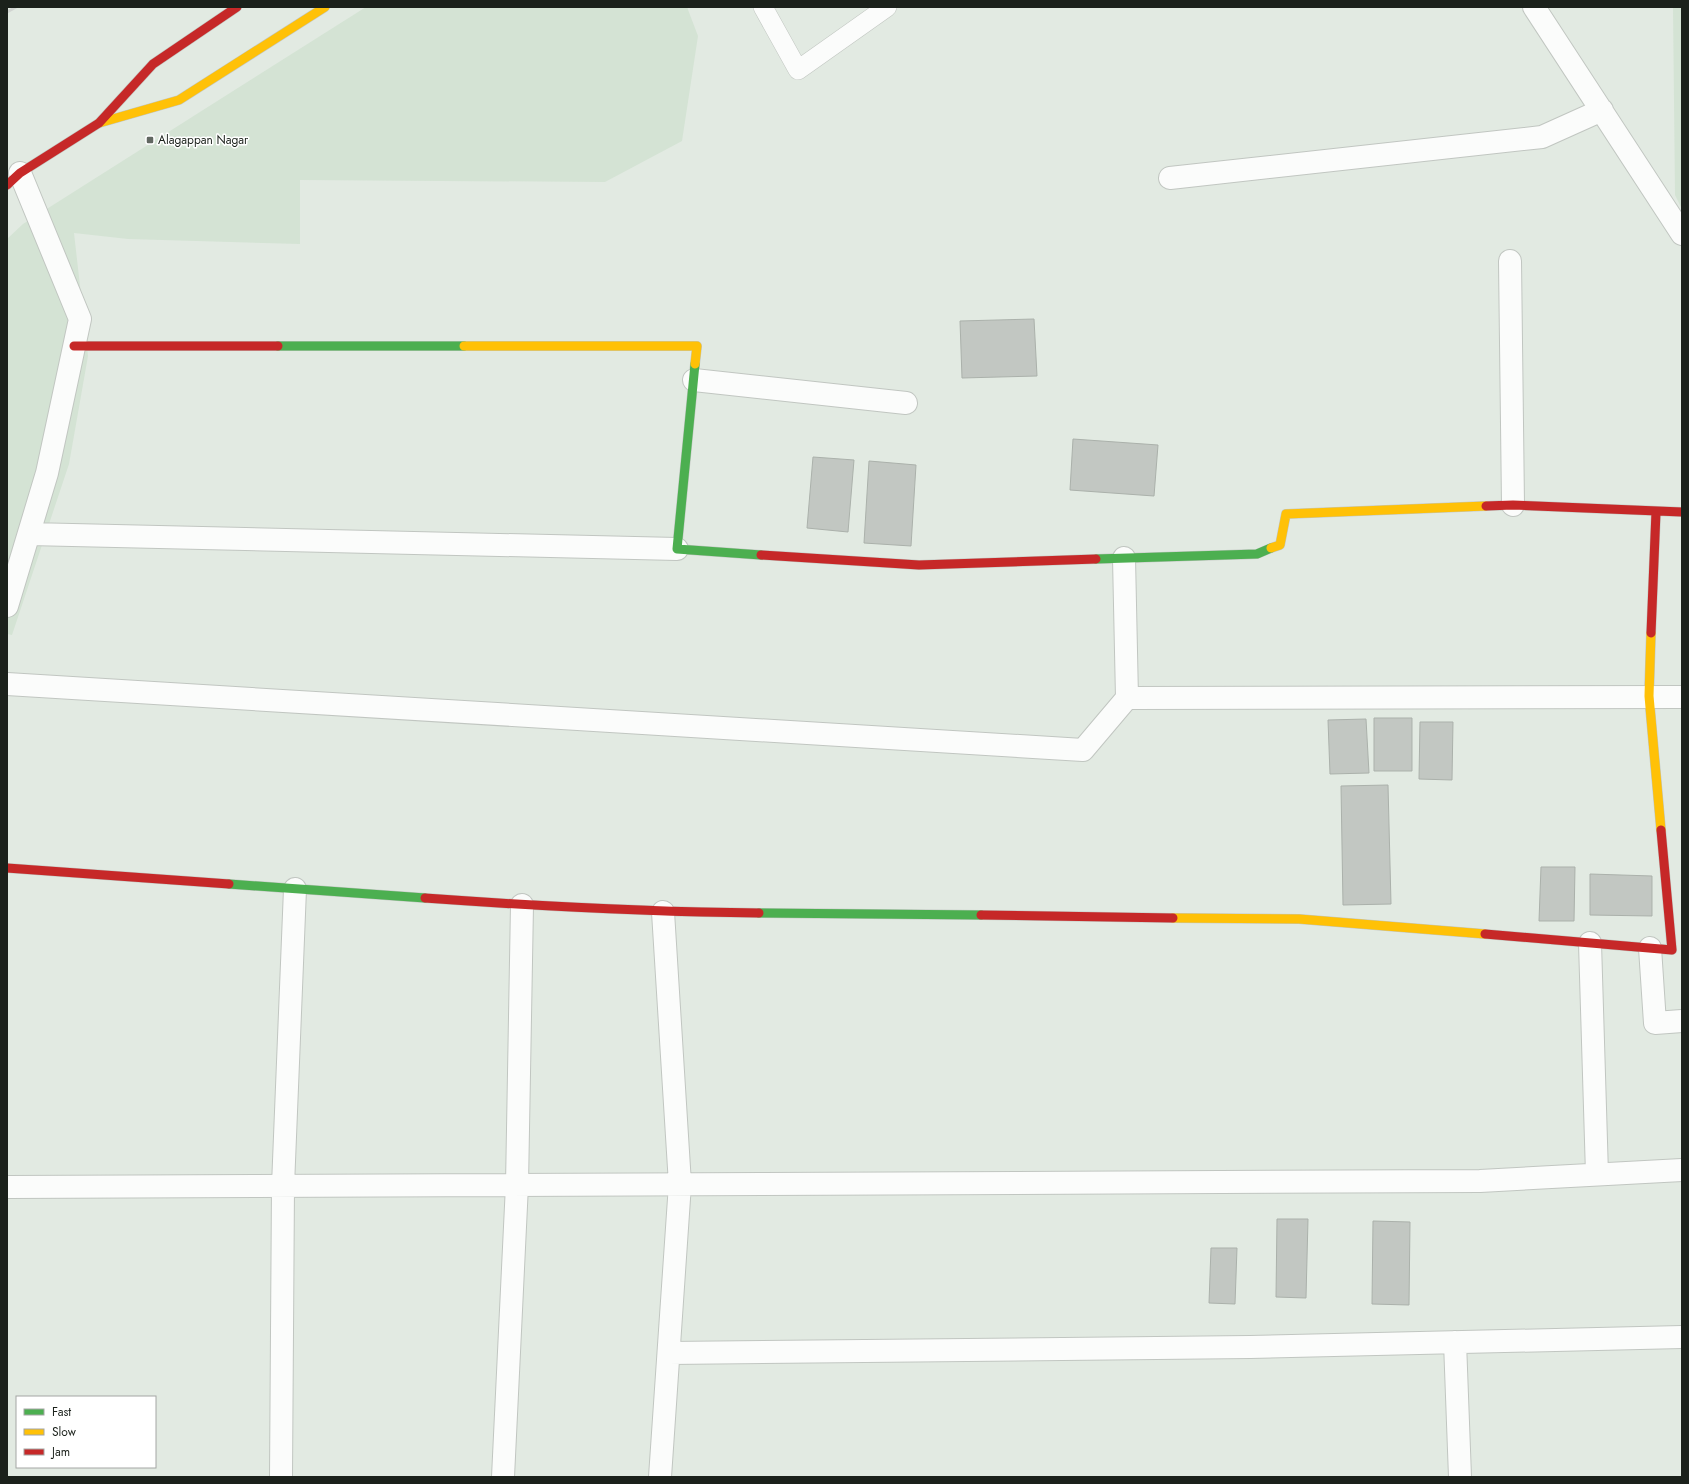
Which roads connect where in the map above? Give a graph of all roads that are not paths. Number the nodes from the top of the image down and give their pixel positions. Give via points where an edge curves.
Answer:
1 (237, 7) edge
2 (326, 7) edge
3 (763, 7) edge
4 (887, 7) edge
5 (1534, 7) edge
6 (1602, 110) junction
7 (99, 123) junction
8 (1170, 178) dead end
9 (14, 179) edge
10 (1682, 234) edge
11 (1510, 261) dead end
12 (74, 346) junction
13 (694, 380) junction
14 (906, 403) dead end
15 (1513, 505) junction
16 (1656, 512) junction
17 (1682, 512) edge
18 (29, 534) junction
19 (677, 549) junction
20 (1124, 558) junction
21 (7, 606) edge
22 (7, 684) edge
23 (1648, 696) junction
24 (1682, 697) edge
25 (1127, 698) junction
26 (7, 868) edge
27 (295, 889) junction
28 (522, 905) junction
29 (664, 912) junction
30 (1590, 943) junction
31 (1650, 948) junction
32 (1682, 1021) edge
33 (1682, 1170) edge
34 (1596, 1174) junction
35 (680, 1184) junction
36 (517, 1185) junction
37 (283, 1186) junction
38 (7, 1188) edge
39 (1682, 1337) edge
40 (1455, 1342) junction
41 (669, 1353) junction
42 (281, 1477) edge
43 (503, 1477) edge
44 (660, 1477) edge
45 (1460, 1477) edge

1 - 7 street via 153,64
2 - 7 street via 179,100
3 - 4 lane via 798,70
5 - 6 street
6 - 8 street via 1542,137
6 - 10 street
7 - 9 street
9 - 12 street via 80,319
11 - 15 street
12 - 13 street via 697,346
12 - 18 street via 47,474
13 - 14 street
13 - 19 street
15 - 16 street
15 - 20 street via 1286,514 1280,545 1257,554
16 - 17 street
16 - 23 street
18 - 19 street
18 - 21 street
19 - 20 street via 919,565
20 - 25 street
22 - 25 street via 1083,750
23 - 24 street
23 - 25 street
23 - 31 street via 1672,950
26 - 27 street
27 - 28 street
27 - 37 street
28 - 29 street
28 - 36 street
29 - 30 street via 1299,919
29 - 35 street
30 - 31 street
30 - 34 street
31 - 32 street via 1655,1023
33 - 34 street
34 - 35 street via 1480,1181
35 - 36 street
35 - 41 street
36 - 37 street
36 - 43 street
37 - 38 street
37 - 42 street
39 - 40 street
40 - 41 street via 1250,1347
40 - 45 street
41 - 44 street

